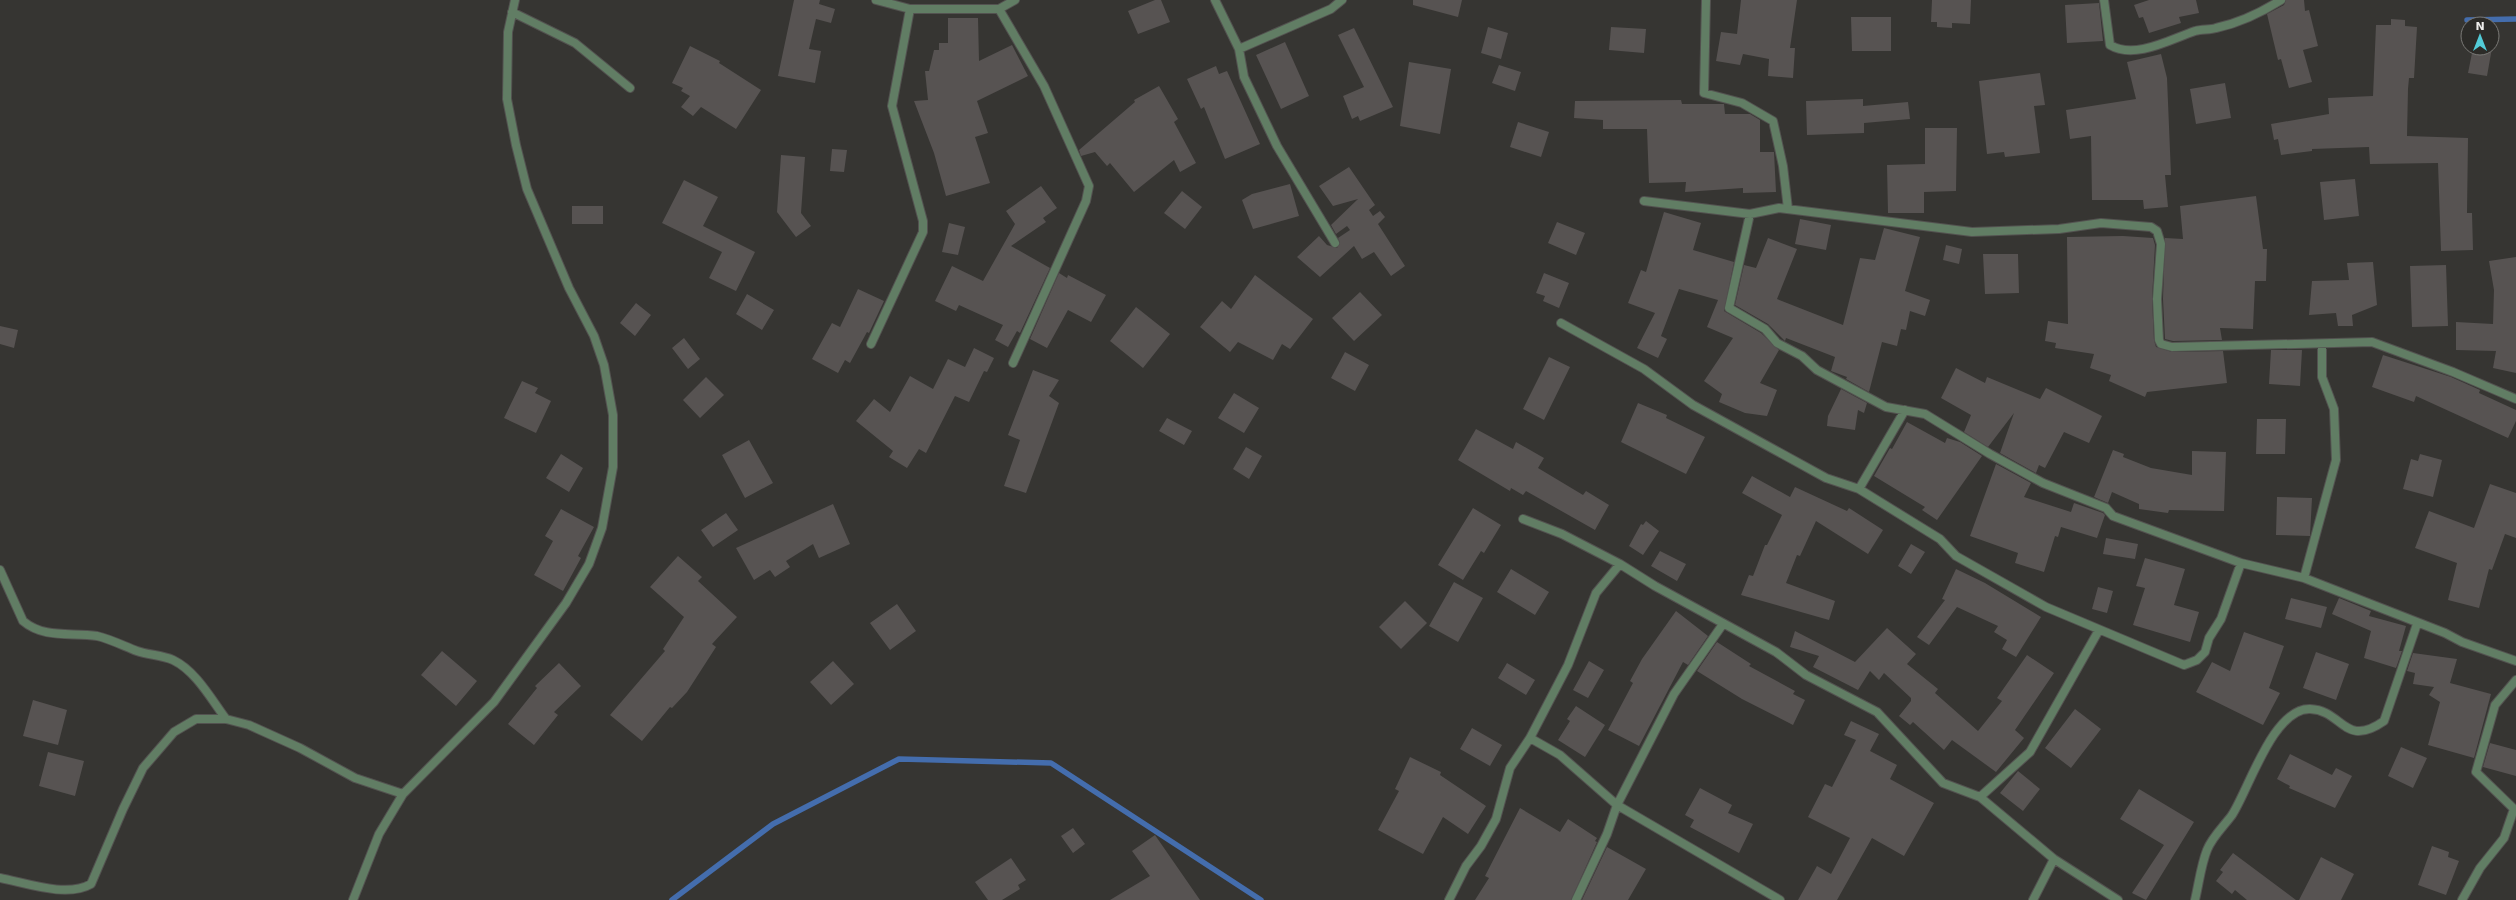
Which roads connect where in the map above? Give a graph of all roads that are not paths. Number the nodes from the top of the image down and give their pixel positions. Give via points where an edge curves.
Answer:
1 (515, 0) edge
2 (876, 0) edge
3 (1015, 0) edge
4 (1215, 0) edge
5 (1342, 0) edge
6 (1706, 0) edge
7 (2104, 0) edge
8 (2281, 0) edge
9 (910, 9) junction
10 (999, 9) junction
11 (512, 12) junction
12 (1239, 49) junction
13 (630, 88) dead end
14 (1644, 201) dead end
15 (1788, 209) junction
16 (1750, 214) junction
17 (1335, 244) dead end
18 (1561, 323) dead end
19 (871, 344) dead end
20 (2322, 344) junction
21 (1013, 363) dead end
22 (2516, 398) edge
23 (1905, 410) junction
24 (1859, 489) junction
25 (1523, 519) dead end
26 (2241, 563) junction
27 (1620, 564) junction
28 (0, 570) edge
29 (2304, 578) junction
30 (1723, 624) junction
31 (2417, 624) junction
32 (2099, 630) junction
33 (2516, 661) edge
34 (2516, 680) edge
35 (226, 719) junction
36 (1530, 738) junction
37 (403, 794) junction
38 (1980, 797) junction
39 (1616, 805) junction
40 (2054, 859) junction
41 (0, 878) edge
42 (353, 900) edge
43 (1449, 900) edge
44 (1576, 900) edge
45 (1780, 900) edge
46 (2033, 900) edge
47 (2118, 900) edge
48 (2196, 900) edge
49 (2462, 900) edge

1 - 11 street
2 - 9 street
3 - 10 street
4 - 12 street
5 - 12 street via 1331,9
6 - 15 street via 1704,93 1742,103 1773,121 1784,166
7 - 8 street via 2110,45 2124,51 2164,44 2196,30 2216,28 2262,12
9 - 10 street
9 - 19 street via 892,106 923,222 922,232
10 - 21 street via 1044,86 1089,186 1086,201
11 - 13 street via 575,43
11 - 37 street via 508,32 507,99 516,145 527,189 569,288 594,336 604,366 613,416 613,467 602,528 589,564 566,604 494,702
12 - 17 street via 1244,77 1277,146
14 - 16 street
15 - 16 street via 1779,208
15 - 20 street via 1972,232 2043,230 2101,223 2151,228 2157,231 2161,244 2157,300 2161,344 2180,347
16 - 23 street via 1729,308 1765,329 1777,343 1802,356 1817,370 1886,407
18 - 24 street via 1644,369 1693,405 1826,478
20 - 22 street via 2372,342
20 - 29 street via 2322,377 2334,409 2336,460
23 - 24 street
23 - 26 street via 1925,414 2043,483 2106,508 2113,516
24 - 32 street via 1940,539 1956,556 1977,569 2046,607
25 - 27 street via 1562,534
26 - 29 street
26 - 32 street via 2220,619 2204,652 2197,660 2184,665
27 - 30 street
27 - 36 street via 1596,593 1568,665
28 - 35 street via 23,621 30,627 42,632 97,636 152,656 172,660 185,668
29 - 31 street
30 - 38 street via 1776,652 1806,676 1877,712 1943,783
30 - 39 street via 1674,694
31 - 33 street
31 - 48 street via 2384,721 2364,732 2352,730 2324,713 2310,709 2290,715 2274,733 2232,814 2207,848
32 - 38 street via 2030,752
34 - 49 street via 2495,705 2476,772 2514,809 2504,838 2480,868
35 - 37 street via 249,725 300,748 355,778
35 - 41 street via 196,718 174,732 144,768 123,809 91,884 70,891
36 - 39 street via 1560,755
36 - 43 street via 1510,768 1496,819 1466,866
37 - 42 street via 379,834
38 - 40 street
39 - 44 street via 1607,834
39 - 45 street
40 - 46 street
40 - 47 street

